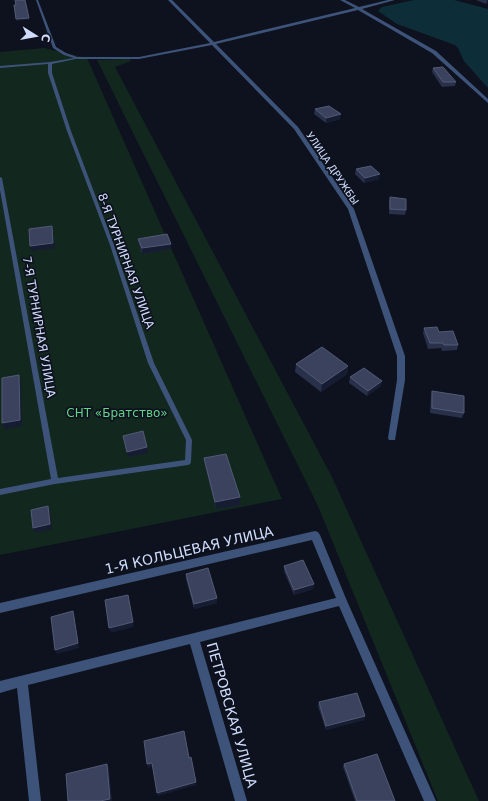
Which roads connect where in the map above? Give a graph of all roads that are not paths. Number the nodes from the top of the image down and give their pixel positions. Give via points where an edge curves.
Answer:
1 (37, 0) edge
2 (170, 0) edge
3 (342, 0) edge
4 (393, 0) edge
5 (360, 9) junction
6 (212, 44) junction
7 (78, 58) junction
8 (50, 63) junction
9 (0, 67) edge
10 (488, 102) edge
11 (0, 178) edge
12 (392, 438) dead end
13 (56, 481) junction
14 (0, 492) edge
15 (342, 601) junction
16 (0, 608) edge
17 (194, 638) junction
18 (22, 682) junction
19 (0, 687) edge
20 (35, 801) edge
21 (241, 801) edge
22 (430, 801) edge

1 - 7 lane via 55,48
2 - 6 street, УЛИЦА ДРУЖБЫ
3 - 5 street
4 - 5 street
5 - 6 street
5 - 10 street via 434,52
6 - 7 street via 139,58
6 - 12 street, УЛИЦА ДРУЖБЫ via 296,128 351,209 401,356 401,380
7 - 8 lane
8 - 9 lane
8 - 13 lane, 8-Я ТУРНИРНАЯ УЛИЦА via 50,73 69,132 112,245 151,363 189,440 188,462
11 - 13 lane, 7-Я ТУРНИРНАЯ УЛИЦА
13 - 14 lane
15 - 16 street, 1-Я КОЛЬЦЕВАЯ УЛИЦА via 315,535
15 - 17 street
15 - 22 street, 1-Я КОЛЬЦЕВАЯ УЛИЦА
17 - 18 street
17 - 21 street, ПЕТРОВСКАЯ УЛИЦА
18 - 19 street
18 - 20 street

